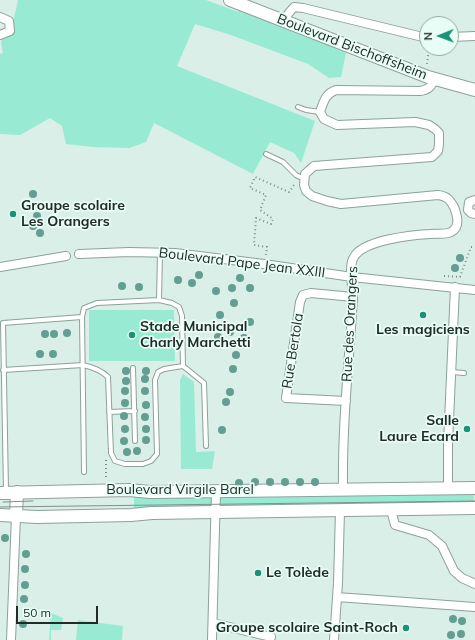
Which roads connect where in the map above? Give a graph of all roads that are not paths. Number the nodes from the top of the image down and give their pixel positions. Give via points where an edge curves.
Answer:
1 (230, 0) edge
2 (0, 17) edge
3 (285, 20) junction
4 (0, 35) edge
5 (419, 36) edge
6 (475, 36) edge
7 (459, 37) edge
8 (435, 79) junction
9 (475, 90) edge
10 (298, 107) dead end
11 (320, 112) junction
12 (266, 154) dead end
13 (304, 179) junction
14 (475, 200) edge
15 (475, 214) edge
16 (160, 252) junction
17 (79, 254) dead end
18 (66, 256) dead end
19 (0, 267) edge
20 (352, 277) junction
21 (455, 288) junction
22 (475, 290) edge
23 (353, 297) junction
24 (159, 300) junction
25 (82, 316) junction
26 (1, 342) edge
27 (83, 365) junction
28 (183, 366) junction
29 (134, 368) dead end
30 (3, 370) junction
31 (452, 372) junction
32 (464, 373) dead end
33 (346, 401) junction
34 (135, 411) junction
35 (109, 412) junction
36 (136, 441) dead end
37 (206, 446) dead end
38 (84, 472) dead end
39 (448, 488) junction
40 (475, 488) edge
41 (343, 489) junction
42 (216, 491) junction
43 (8, 493) edge
44 (475, 508) edge
45 (391, 510) junction
46 (340, 511) junction
47 (216, 512) junction
48 (0, 515) edge
49 (16, 516) junction
50 (475, 584) edge
51 (338, 597) junction
52 (475, 607) edge
53 (213, 623) junction
54 (271, 637) dead end
55 (11, 640) edge
56 (212, 640) edge
57 (334, 640) edge

1 - 3 main road, Boulevard Bischoffsheim
2 - 4 street via 9,21 10,31
3 - 5 street via 294,7 303,8
3 - 8 main road, Boulevard Bischoffsheim
6 - 7 street
8 - 9 main road, Boulevard Bischoffsheim
8 - 11 street via 432,86 420,91 336,90 326,97
10 - 11 lane
11 - 13 street via 324,120 337,125 415,122 429,124 439,133 438,151 432,157 314,166 308,170
12 - 13 lane via 283,162
13 - 20 street, Rue des Orangers via 306,191 312,196 341,204 438,195 445,196 454,207 458,218 456,228 451,232 418,235 364,248 354,257 351,264
14 - 15 street via 469,202 468,207 470,213
16 - 17 street, Boulevard Pape Jean XXIII
16 - 20 street, Boulevard Pape Jean XXIII
16 - 24 lane
18 - 19 street
20 - 21 street, Boulevard Pape Jean XXIII
20 - 23 street, Rue des Orangers
21 - 22 street, Boulevard Pape Jean XXIII
21 - 31 street
23 - 33 street, Rue des Orangers
23 - 33 street, Rue Bertola via 311,293 303,295 286,398
24 - 25 lane via 97,303 84,308
24 - 28 lane via 180,307
25 - 26 lane via 3,323
25 - 27 lane
26 - 30 lane
27 - 30 lane
27 - 35 lane via 108,377
27 - 38 lane
28 - 35 lane via 158,372 155,380 157,454 151,461 143,464 125,464 115,461 111,453
28 - 37 lane via 204,383
29 - 34 lane
30 - 43 lane
31 - 32 lane
31 - 39 street
33 - 41 street, Rue des Orangers
34 - 35 lane
34 - 36 lane
39 - 40 main road, Boulevard Virgile Barel
39 - 41 main road, Boulevard Virgile Barel
41 - 42 main road, Boulevard Virgile Barel
42 - 43 main road, Boulevard Virgile Barel
42 - 47 street
43 - 49 main road
44 - 45 main road, Boulevard Virgile Barel
45 - 46 main road, Boulevard Virgile Barel
45 - 50 street via 395,526 429,535 442,546 454,572
46 - 47 main road, Boulevard Virgile Barel
46 - 51 street
47 - 49 main road, Boulevard Virgile Barel
47 - 53 street
48 - 49 main road, Boulevard Virgile Barel
49 - 55 street
51 - 52 street
51 - 57 street
53 - 54 street
53 - 56 street

